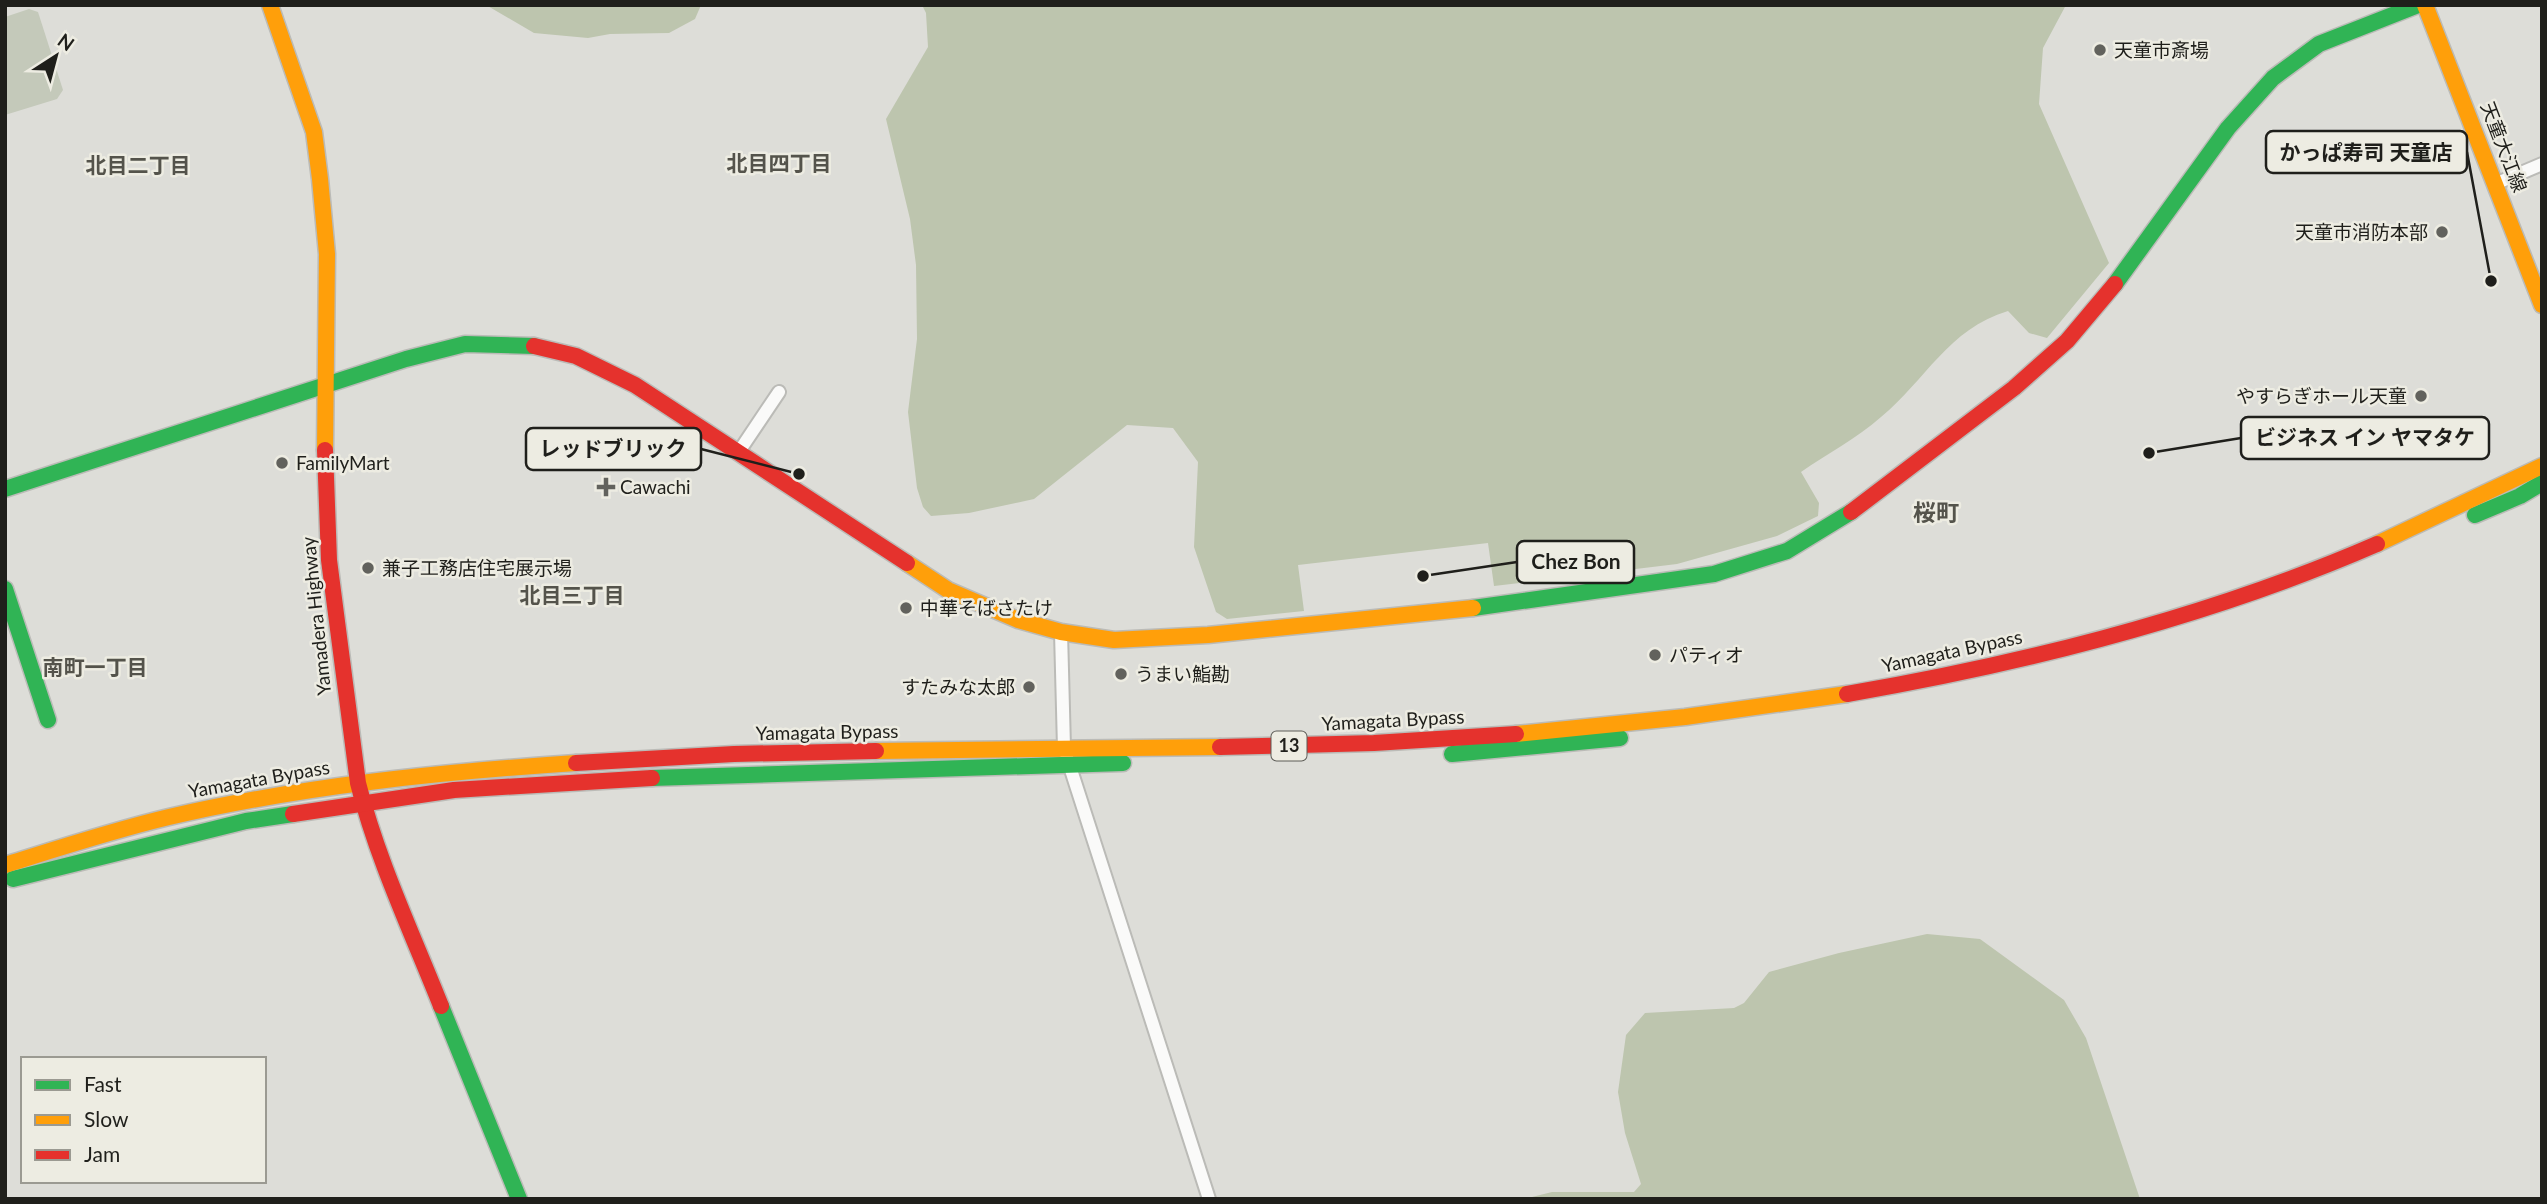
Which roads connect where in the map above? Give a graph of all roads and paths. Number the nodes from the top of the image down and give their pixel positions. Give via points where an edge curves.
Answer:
1 (270, 5) edge
2 (2418, 5) edge
3 (2425, 5) edge
4 (2542, 164) edge
5 (2496, 184) junction
6 (2542, 305) edge
7 (325, 386) junction
8 (779, 392) dead end
9 (738, 453) junction
10 (2542, 466) edge
11 (2542, 483) edge
12 (5, 489) edge
13 (5, 589) edge
14 (1061, 632) junction
15 (48, 720) dead end
16 (1064, 748) junction
17 (1068, 765) junction
18 (358, 783) junction
19 (363, 803) junction
20 (5, 865) edge
21 (5, 881) edge
22 (519, 1199) edge
23 (1209, 1199) edge

1 - 7 main road, Yamadera Highway via 314,132 327,254
2 - 14 main road via 2319,44 2273,78 2228,128 2124,273 2067,341 1863,505 1787,551 1714,575 1490,606 1162,639 1114,640
3 - 5 main road, 天童大江線
4 - 5 street
5 - 6 main road, 天童大江線
7 - 9 main road via 465,344 547,348 626,380
7 - 12 main road
7 - 18 main road, Yamadera Highway via 329,560
8 - 9 street
9 - 14 main road via 948,590 1000,614
10 - 16 main road, Yamagata Bypass / 13 via 2356,554 2220,603 2090,641 1919,682 1658,720 1480,736 1268,747
11 - 17 main road, Yamagata Bypass / 13 via 2270,599 2110,648 1938,690 1791,715 1501,751
13 - 15 main road
14 - 16 street
16 - 17 street
16 - 18 main road, Yamagata Bypass / 13 via 614,760
17 - 19 main road, Yamagata Bypass / 13 via 596,780 454,790
17 - 23 street
18 - 19 main road, Yamadera Highway
18 - 20 main road, Yamagata Bypass / 13 via 189,812
19 - 21 main road, Yamagata Bypass / 13 via 246,821
19 - 22 main road, Yamadera Highway

